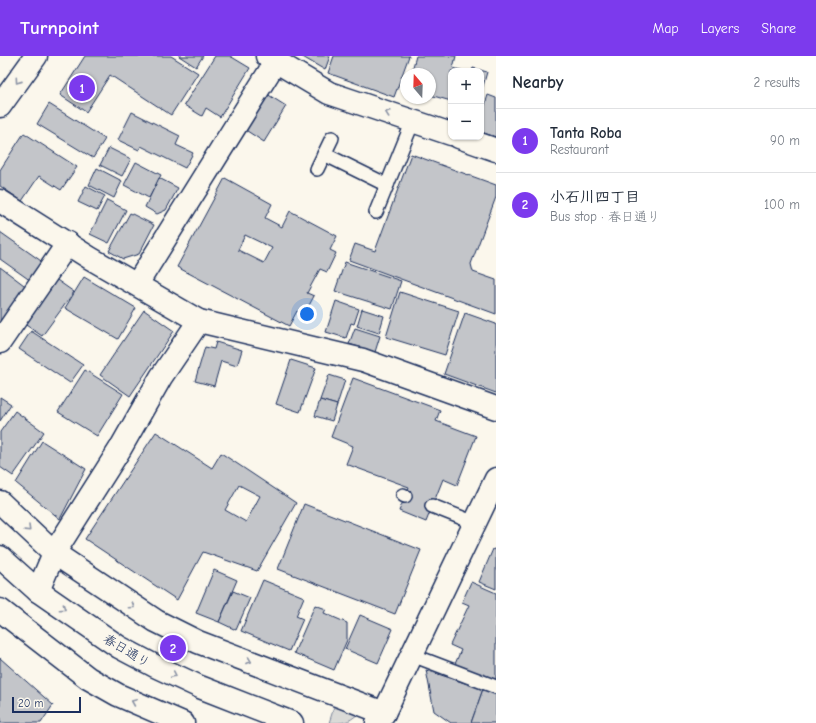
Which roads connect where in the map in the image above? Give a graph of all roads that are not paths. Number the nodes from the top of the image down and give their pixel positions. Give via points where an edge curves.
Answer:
1 (36, 56) edge
2 (272, 59) edge
3 (0, 106) edge
4 (413, 121) junction
5 (448, 133) edge
6 (332, 138) dead end
7 (468, 140) edge
8 (496, 150) edge
9 (324, 154) junction
10 (317, 169) dead end
11 (387, 184) junction
12 (0, 202) edge
13 (376, 212) dead end
14 (68, 243) junction
15 (137, 284) junction
16 (199, 321) junction
17 (0, 342) edge
18 (496, 408) edge
19 (496, 479) edge
20 (0, 502) edge
21 (432, 506) dead end
22 (475, 523) junction
23 (54, 553) junction
24 (0, 557) edge
25 (38, 591) junction
26 (0, 610) edge
27 (412, 655) junction
28 (496, 687) edge
29 (380, 718) edge
30 (183, 723) edge
31 (292, 723) edge

1 -> 3 main road
4 -> 2 main road via 329,93
2 - 15 main road
4 - 5 main road
4 - 11 lane
6 - 9 lane
7 - 8 main road
9 - 10 lane
9 - 11 lane
11 - 13 lane
12 - 14 main road
14 - 15 main road
14 - 17 main road
15 - 16 main road
16 - 18 main road via 363,360
16 - 23 main road via 161,377 120,449
19 - 22 main road
20 -> 23 main road
21 - 22 lane
22 - 27 main road
23 - 25 main road
23 -> 29 main road via 156,622
24 - 25 main road, 春日通り
25 -> 31 main road, 春日通り via 120,647 155,666 200,687
30 -> 26 main road via 118,695 88,678
27 - 28 lane
27 - 29 main road

